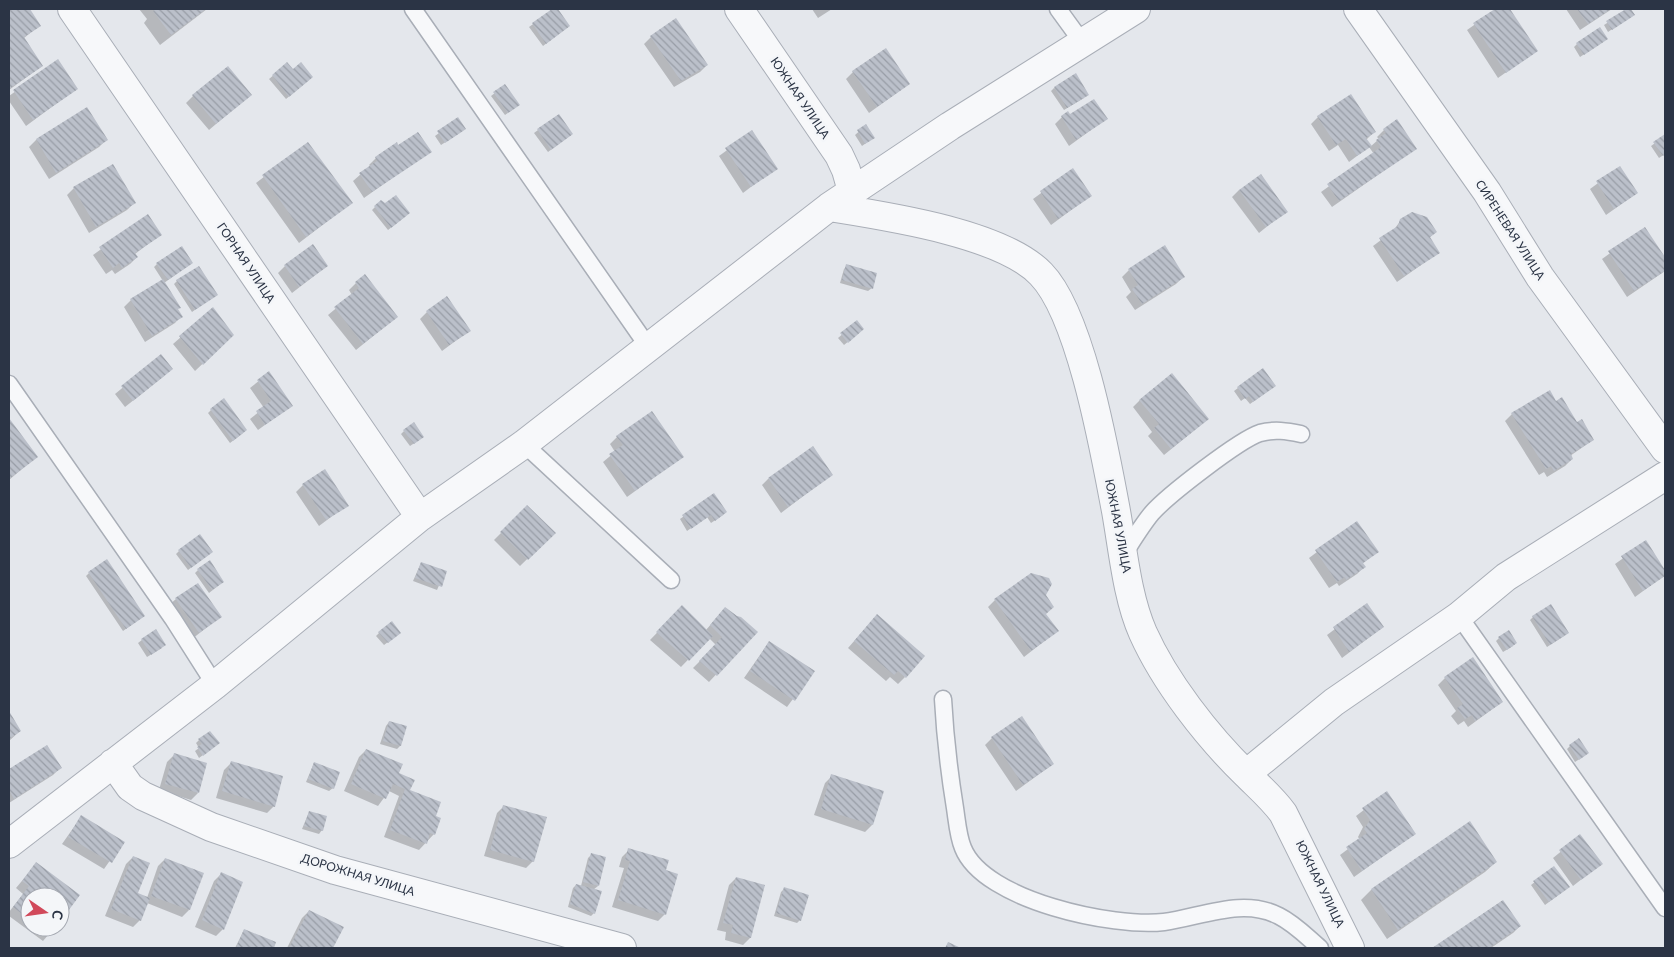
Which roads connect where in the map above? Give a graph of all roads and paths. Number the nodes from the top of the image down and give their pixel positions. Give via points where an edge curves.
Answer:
1 (72, 9) edge
2 (413, 9) edge
3 (739, 9) edge
4 (1058, 9) edge
5 (1136, 9) edge
6 (1358, 9) edge
7 (1082, 42) junction
8 (852, 191) junction
9 (829, 207) junction
10 (649, 348) junction
11 (9, 384) edge
12 (1301, 434) dead end
13 (524, 444) junction
14 (1665, 449) edge
15 (1665, 476) edge
16 (420, 517) junction
17 (1124, 554) junction
18 (671, 580) dead end
19 (1459, 616) junction
20 (215, 685) junction
21 (943, 699) dead end
22 (113, 763) junction
23 (1246, 774) junction
24 (9, 844) edge
25 (1665, 908) edge
26 (622, 948) edge
27 (1320, 948) edge
28 (1350, 948) edge

1 - 16 street, ГОРНАЯ УЛИЦА
2 - 10 lane
3 - 8 street, ЮЖНАЯ УЛИЦА via 839,155
4 - 7 lane
5 - 7 street
6 - 14 street, СИРЕНЕВАЯ УЛИЦА via 1487,192 1540,277
7 - 8 street
8 - 9 street
9 - 10 street
9 - 17 street, ЮЖНАЯ УЛИЦА via 898,218 946,230 1005,250 1041,274 1065,312 1074,339 1099,430
10 - 13 street
11 - 20 lane via 173,619
12 - 17 lane via 1270,431 1251,437 1172,494 1152,513
13 - 16 street
13 - 18 lane
15 - 19 street via 1534,557
16 - 20 street
17 - 23 street, ЮЖНАЯ УЛИЦА via 1137,617 1152,650 1200,724
19 - 23 street via 1334,702
19 - 25 lane
20 - 22 street
21 - 27 lane via 947,759 963,849 978,868 995,880 1041,904 1137,924 1230,909 1263,910 1292,923
22 - 24 street
22 - 26 street, ДОРОЖНАЯ УЛИЦА via 130,787 212,827 335,870
23 - 28 street, ЮЖНАЯ УЛИЦА via 1283,813

